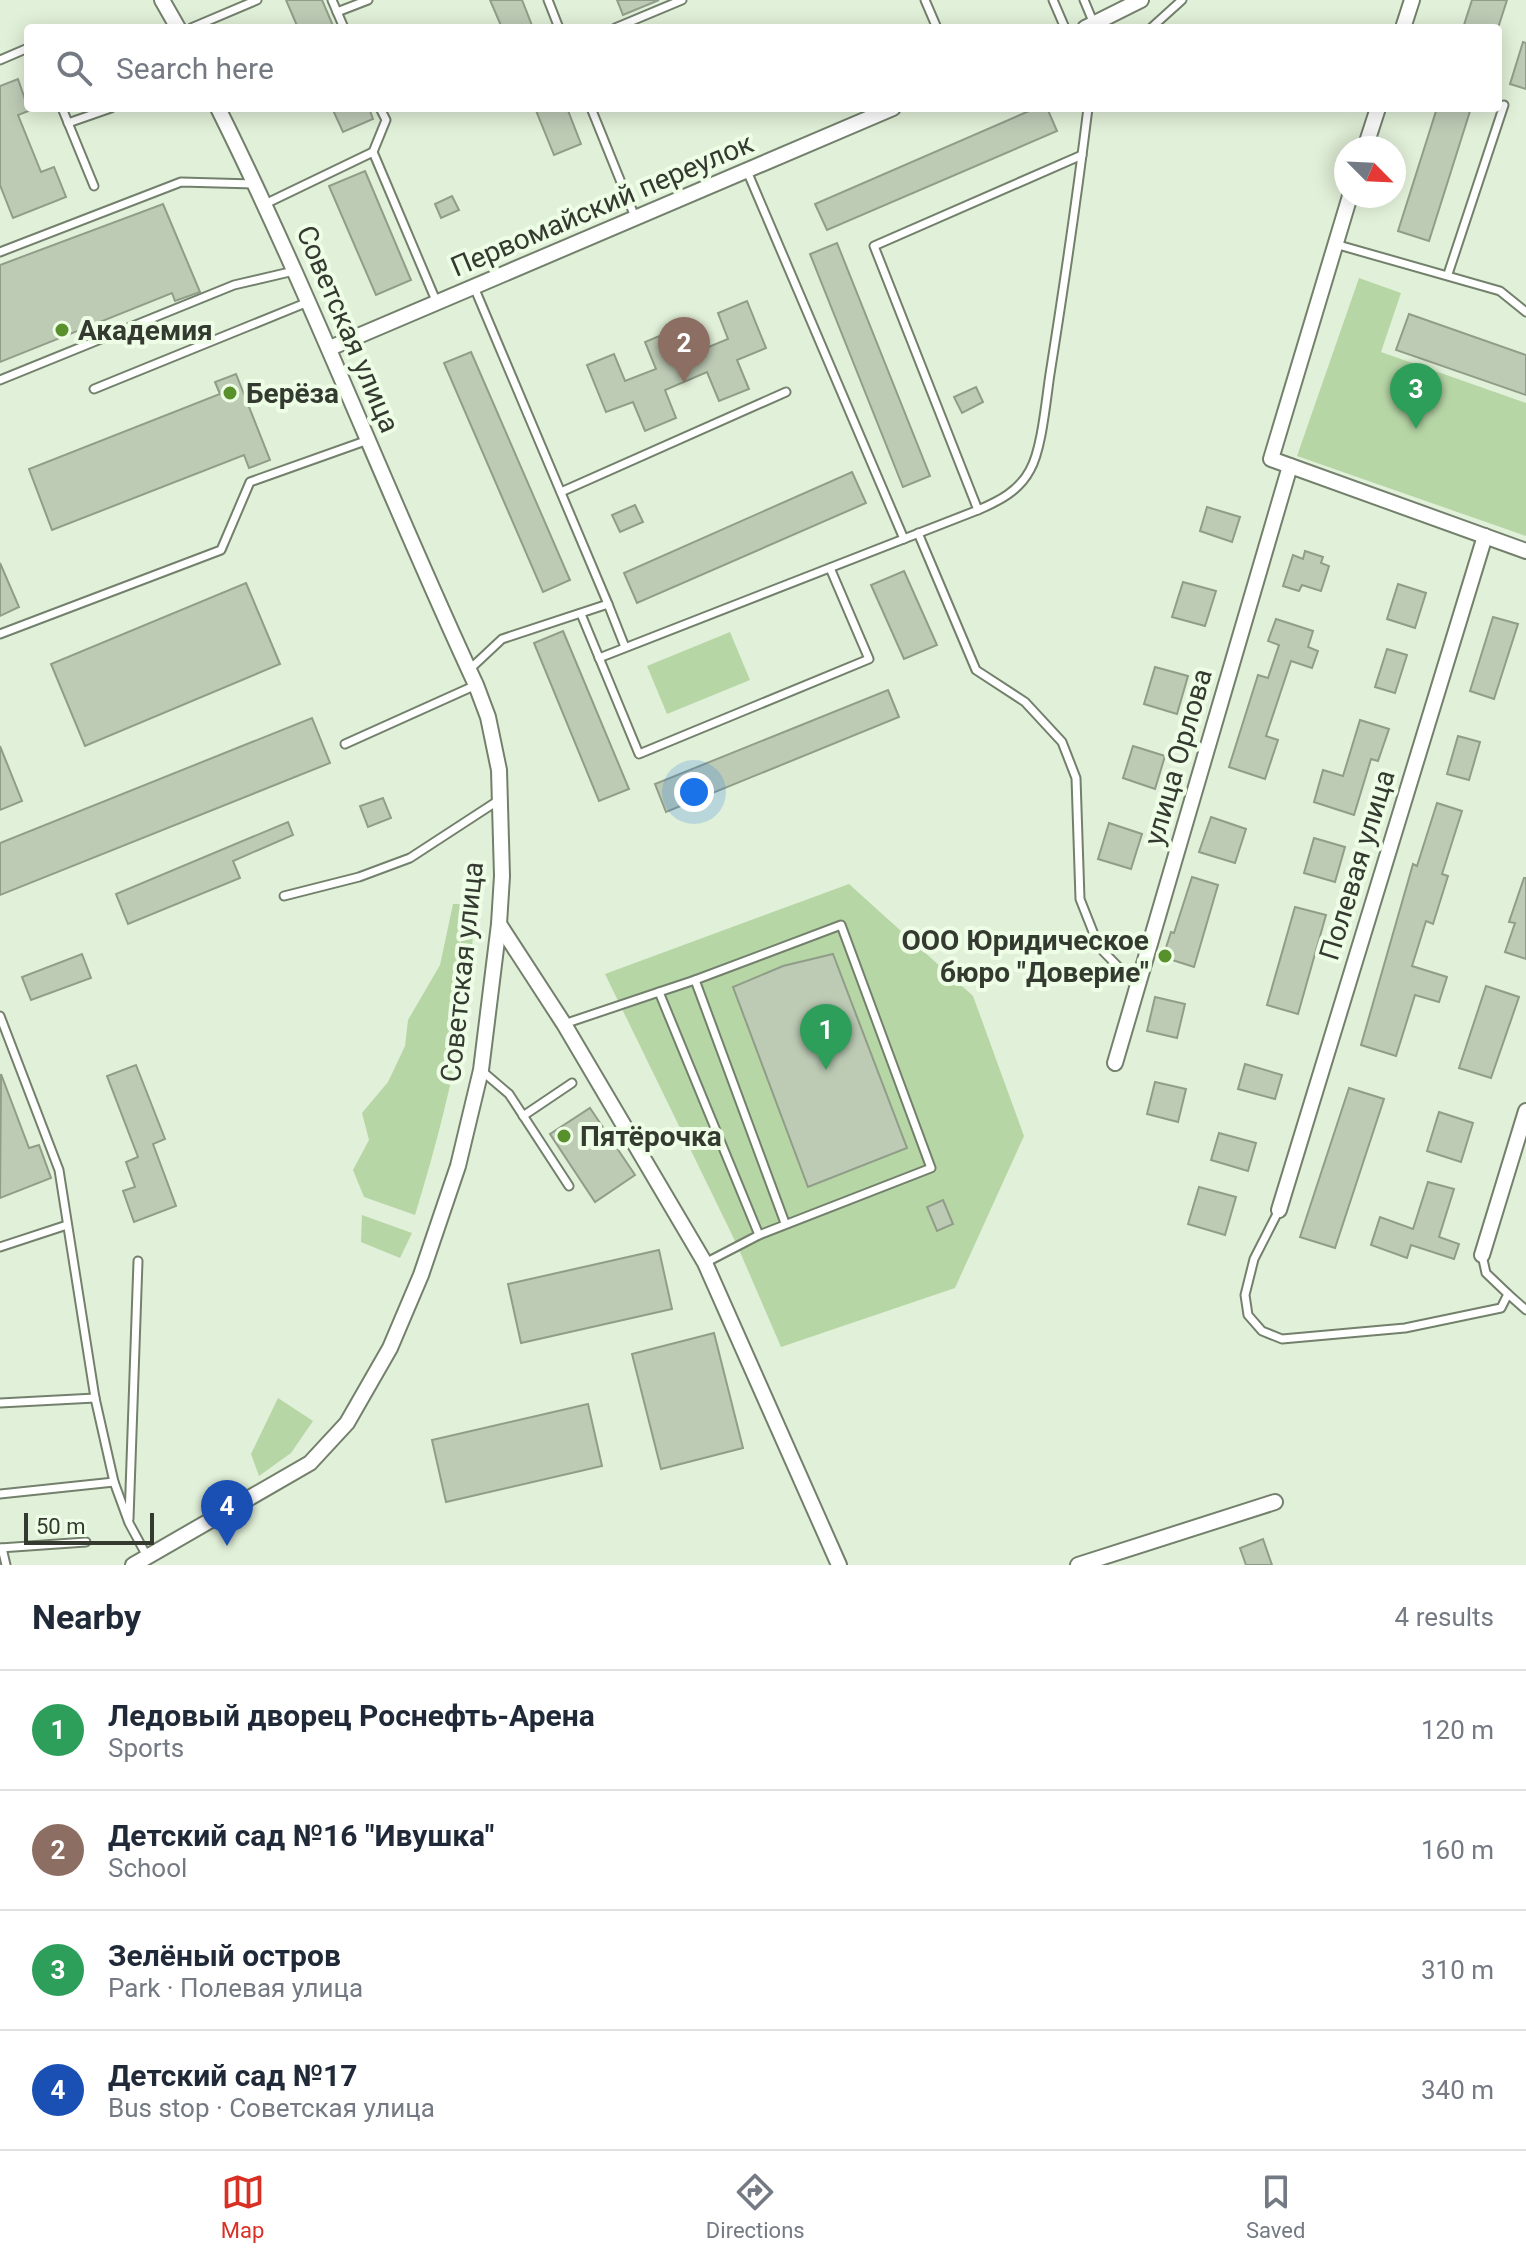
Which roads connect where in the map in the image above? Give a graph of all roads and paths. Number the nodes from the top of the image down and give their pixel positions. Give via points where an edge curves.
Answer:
1 (162, 0) edge
2 (257, 0) edge
3 (332, 0) edge
4 (368, 0) edge
5 (548, 0) edge
6 (682, 0) edge
7 (925, 0) edge
8 (1053, 0) edge
9 (1084, 0) edge
10 (1141, 0) edge
11 (1182, 0) edge
12 (1412, 0) edge
13 (337, 12) junction
14 (176, 24) edge
15 (200, 24) edge
16 (342, 24) edge
17 (557, 24) edge
18 (625, 24) edge
19 (935, 24) edge
20 (1063, 24) edge
21 (1090, 24) edge
22 (1094, 24) edge
23 (1155, 24) edge
24 (1404, 24) edge
25 (24, 50) edge
26 (0, 60) edge
27 (1504, 105) dead end
28 (1502, 111) edge
29 (64, 112) edge
30 (100, 112) edge
31 (220, 112) edge
32 (382, 112) edge
33 (593, 112) edge
34 (884, 112) edge
35 (1087, 112) edge
36 (1377, 112) edge
37 (1502, 112) edge
38 (68, 123) junction
39 (1369, 136) edge
40 (373, 152) junction
41 (1082, 155) junction
42 (747, 171) junction
43 (256, 184) junction
44 (94, 186) dead end
45 (265, 204) junction
46 (1346, 208) edge
47 (635, 218) junction
48 (1335, 244) junction
49 (0, 252) edge
50 (294, 271) junction
51 (1448, 274) junction
52 (474, 287) junction
53 (308, 302) junction
54 (437, 303) junction
55 (1526, 312) edge
56 (330, 348) junction
57 (0, 380) edge
58 (94, 389) dead end
59 (786, 392) dead end
60 (368, 440) junction
61 (1290, 466) junction
62 (561, 492) junction
63 (978, 510) junction
64 (918, 533) junction
65 (1485, 536) junction
66 (904, 539) junction
67 (1526, 551) edge
68 (830, 568) junction
69 (608, 604) junction
70 (581, 614) junction
71 (0, 634) edge
72 (625, 647) junction
73 (599, 658) junction
74 (469, 670) junction
75 (476, 685) junction
76 (345, 744) dead end
77 (499, 800) junction
78 (284, 896) dead end
79 (499, 924) junction
80 (695, 980) junction
81 (1138, 988) junction
82 (659, 992) junction
83 (0, 1016) edge
84 (564, 1024) junction
85 (1115, 1063) dead end
86 (481, 1070) junction
87 (572, 1083) dead end
88 (1526, 1111) edge
89 (523, 1116) junction
90 (569, 1186) dead end
91 (1279, 1210) joint
92 (785, 1223) junction
93 (67, 1225) junction
94 (759, 1235) junction
95 (0, 1247) edge
96 (1482, 1255) joint
97 (138, 1261) dead end
98 (705, 1263) junction
99 (1508, 1294) junction
100 (1526, 1310) edge
101 (95, 1398) junction
102 (0, 1403) edge
103 (114, 1482) junction
104 (0, 1494) edge
105 (1275, 1502) dead end
106 (129, 1523) junction
107 (86, 1542) dead end
108 (1, 1548) edge
109 (148, 1558) junction
110 (6, 1565) edge
111 (133, 1565) edge
112 (839, 1565) edge
113 (1078, 1565) edge

1 - 14 street
2 - 15 lane
3 - 13 lane
4 - 13 lane
5 - 17 lane
6 - 18 lane
7 - 19 lane
8 - 20 lane
9 - 21 lane
10 - 22 street
11 - 23 lane
12 - 24 street
13 - 16 lane
25 - 26 lane
27 - 28 lane
29 - 38 lane
30 - 38 lane
31 - 43 street, Советская улица
32 - 40 lane via 386,120
33 - 47 lane
34 - 42 street, Первомайский переулок
35 - 41 lane
36 - 39 street
37 - 51 lane
38 - 44 lane
40 - 45 lane
40 - 54 lane
41 - 63 lane via 1031,469 1016,489
41 - 63 lane via 874,246
42 - 47 street, Первомайский переулок
42 - 66 lane
43 - 45 street, Советская улица
43 - 49 lane via 181,182
45 - 50 street, Советская улица
46 - 48 street
47 - 52 street, Первомайский переулок
48 - 51 lane
48 - 61 street via 1271,459
50 - 53 street, Советская улица
50 - 57 lane via 234,285
51 - 55 lane via 1500,291
52 - 54 street, Первомайский переулок
52 - 62 lane
53 - 56 street, Советская улица
53 - 58 lane
54 - 56 street, Первомайский переулок
56 - 60 street, Советская улица
59 - 62 lane
60 - 71 lane via 250,482 221,550
60 - 74 street, Советская улица
61 - 65 street
61 - 81 street, улица Орлова
62 - 69 lane
63 - 64 lane
64 - 66 lane
64 - 81 lane via 976,670 1025,702 1062,742 1076,778 1080,899 1099,947
65 - 67 street
65 - 91 street, Полевая улица
66 - 68 lane
68 - 72 lane
68 - 73 lane via 869,659 639,754
69 - 70 lane
69 - 72 lane
70 - 73 lane
70 - 74 lane via 502,639
72 - 73 lane
74 - 75 street, Советская улица
75 - 76 lane
75 - 77 street, Советская улица via 496,748
77 - 78 lane via 410,858
77 - 79 street, Советская улица
79 - 84 street
79 - 86 street, Советская улица
80 - 82 lane
80 - 92 lane
80 - 92 lane via 841,925 926,1154 931,1168
81 - 85 street, улица Орлова
82 - 84 lane
82 - 94 lane
83 - 93 lane via 59,1170
84 - 98 street
86 - 89 lane via 509,1094
86 - 109 street, Советская улица via 458,1166 421,1275 390,1348 347,1423 310,1463
87 - 89 lane
88 - 96 street
89 - 90 lane
91 - 99 lane via 1254,1259 1245,1295 1248,1315 1262,1331 1282,1339 1405,1328 1501,1308
92 - 94 lane
93 - 95 lane
93 - 101 lane
94 - 98 lane
96 - 99 lane via 1486,1273
97 - 106 lane
98 - 112 street
99 - 100 lane
101 - 102 lane
101 - 103 lane
103 - 104 lane
103 - 106 lane
105 - 113 street
106 - 109 lane
107 - 108 lane
108 - 110 lane
109 - 111 street, Советская улица

